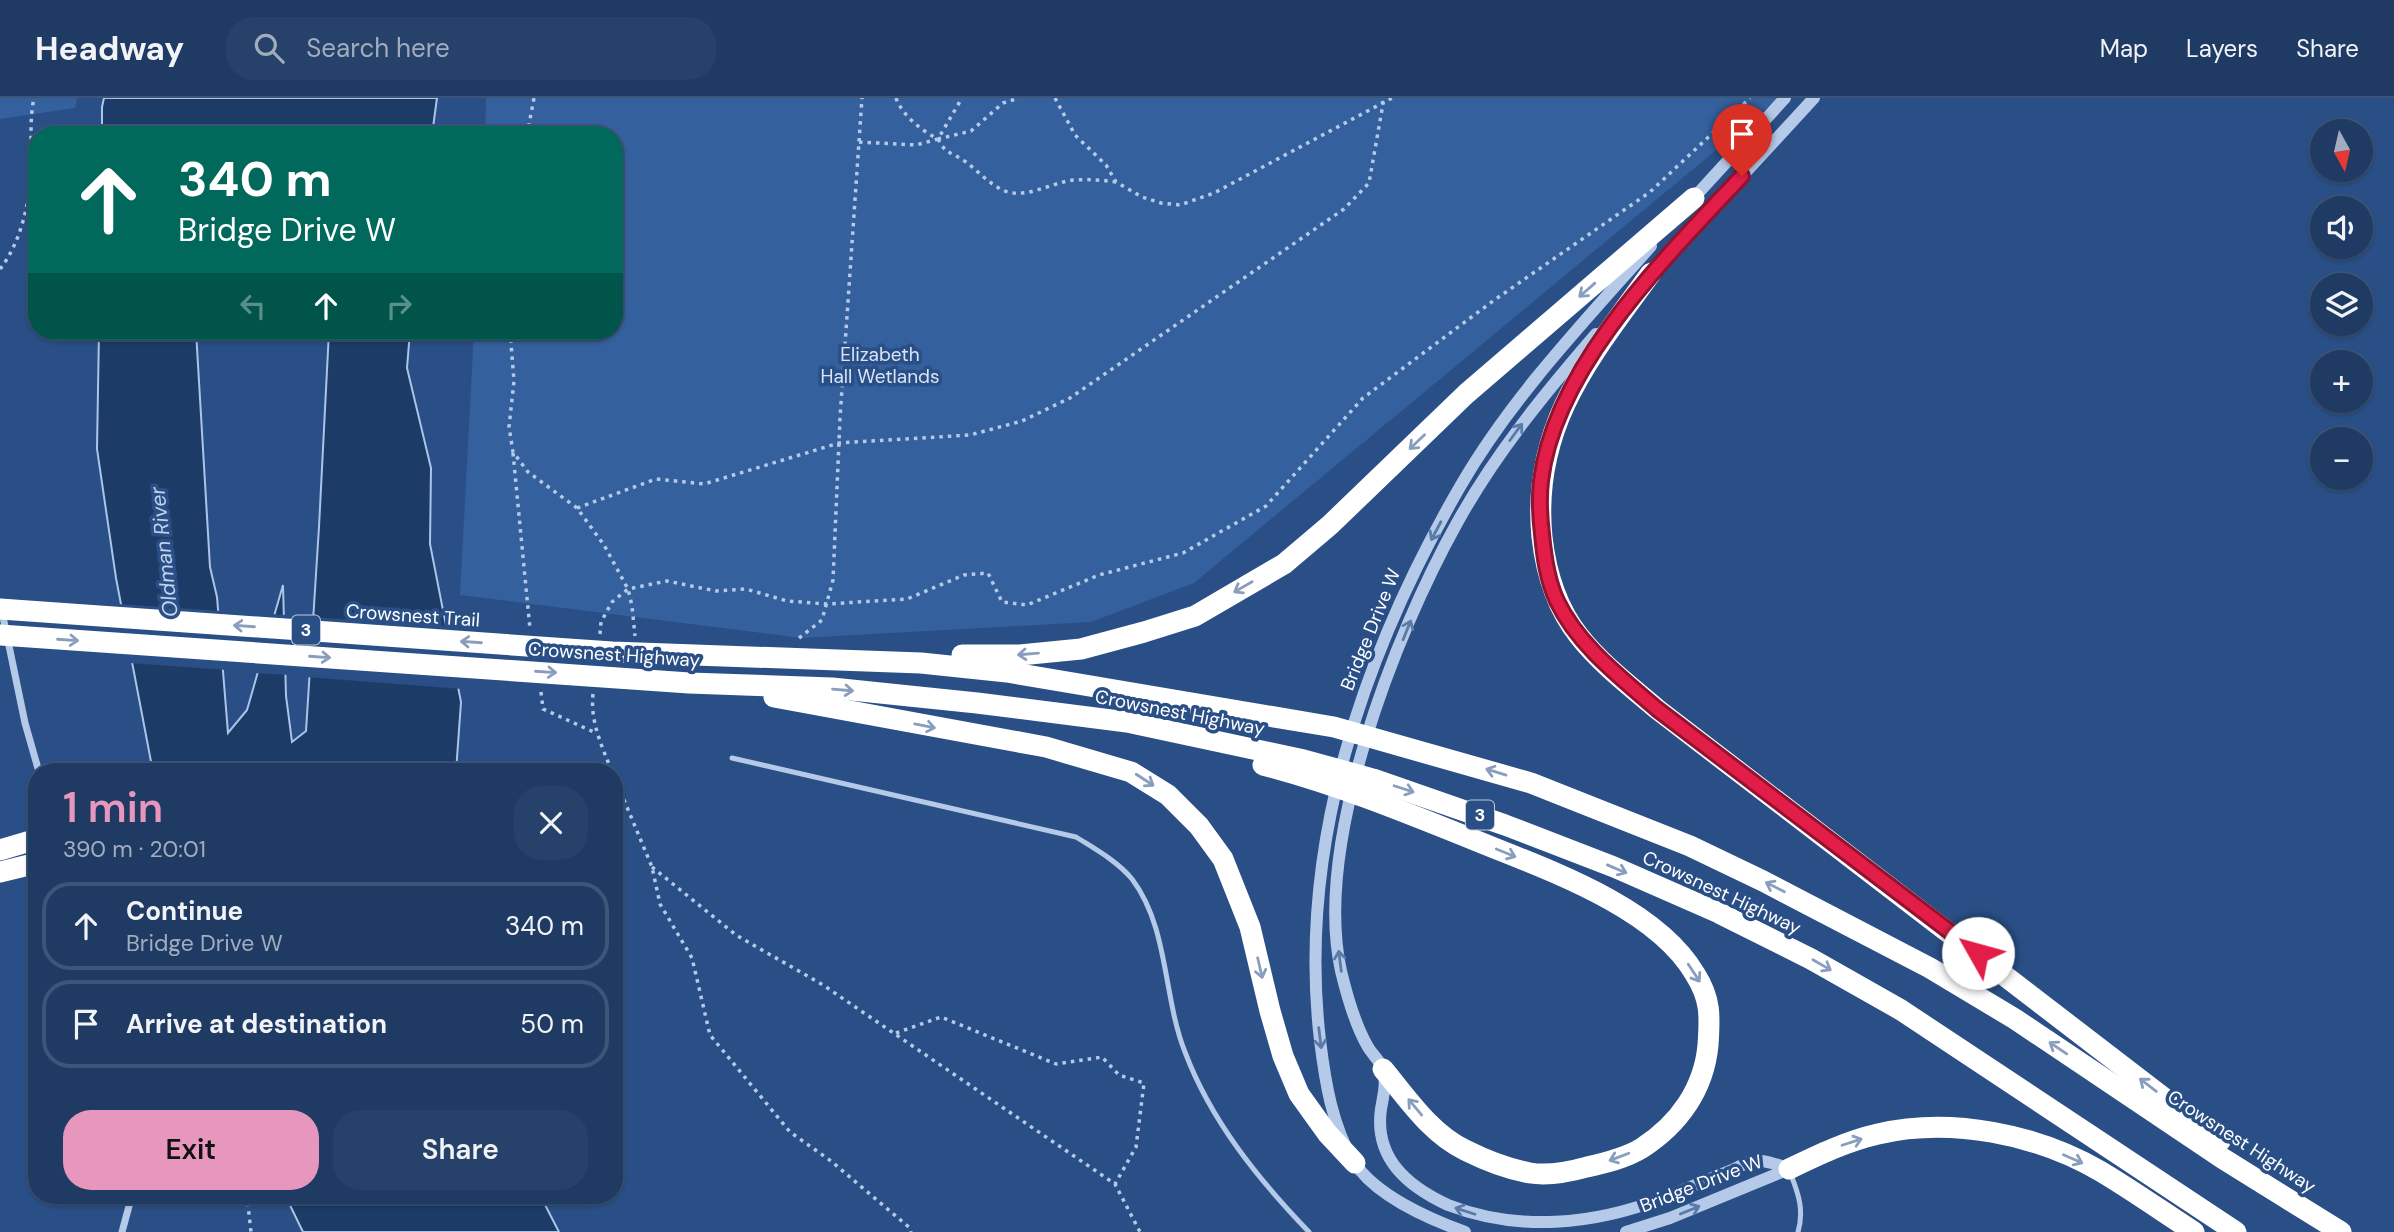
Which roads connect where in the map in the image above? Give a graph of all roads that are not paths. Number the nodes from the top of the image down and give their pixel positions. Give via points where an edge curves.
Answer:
1 (1785, 98) edge
2 (1814, 98) edge
3 (1694, 198) junction
4 (1651, 273) junction
5 (0, 601) edge
6 (0, 609) edge
7 (0, 635) edge
8 (612, 652) junction
9 (689, 683) junction
10 (1068, 714) junction
11 (732, 758) dead end
12 (36, 763) edge
13 (28, 842) edge
14 (0, 850) edge
15 (28, 865) edge
16 (0, 872) edge
17 (1383, 1069) junction
18 (1355, 1164) junction
19 (1789, 1169) junction
20 (130, 1204) edge
21 (2318, 1217) junction
22 (122, 1232) edge
23 (1309, 1232) edge
24 (1465, 1232) edge
25 (1626, 1232) edge
26 (1798, 1232) edge
27 (2194, 1232) edge
28 (2236, 1232) edge
29 (2341, 1232) edge

1 - 3 street, Bridge Drive W
2 - 4 street, Bridge Drive W
3 -> 8 highway via 1466,394 1284,564 1195,615 1081,649 1020,655
3 -> 18 street, Bridge Drive W via 1567,340 1462,483 1408,583 1365,689 1331,809 1316,934 1324,1068 1341,1135
17 -> 4 street, Bridge Drive W via 1368,1047 1352,1007 1341,969 1336,921 1347,808 1381,694 1458,521 1516,432
21 -> 4 highway via 1657,709 1579,636 1557,600 1545,562 1541,480 1565,403 1588,360
5 - 12 street
8 -> 6 highway, Crowsnest Trail / 3
7 -> 9 highway, Crowsnest Highway / 3
21 -> 8 highway, Crowsnest Highway / 3 via 1930,968 1690,846 1531,783 1334,727 1007,672 921,663
9 -> 10 highway, Crowsnest Highway / 3 via 832,688
9 -> 18 highway via 1046,747 1132,772 1168,795 1223,859 1251,926 1270,1011 1299,1094
10 -> 17 highway via 1319,780 1585,885 1663,935 1694,972 1708,999 1706,1064 1687,1105 1641,1149 1567,1172 1531,1173 1462,1149 1430,1126
10 -> 28 highway, Crowsnest Highway / 3 via 1304,760 1374,779 1614,867 1708,908 1901,1010
11 - 23 lane via 1076,837 1108,857 1131,878 1149,907 1184,1050 1205,1097 1230,1139
13 - 14 highway
15 - 16 highway
19 -> 17 street via 1749,1162 1666,1197 1581,1222 1536,1225 1495,1220 1448,1205 1402,1177 1387,1155 1380,1132
18 - 24 street, Bridge Drive W via 1398,1202
25 -> 19 street, Bridge Drive W
19 - 26 lane via 1801,1200
19 -> 27 highway via 1878,1134 1912,1128 1980,1131 2018,1138 2098,1170
20 - 22 street
21 - 29 highway, Crowsnest Highway / 3

